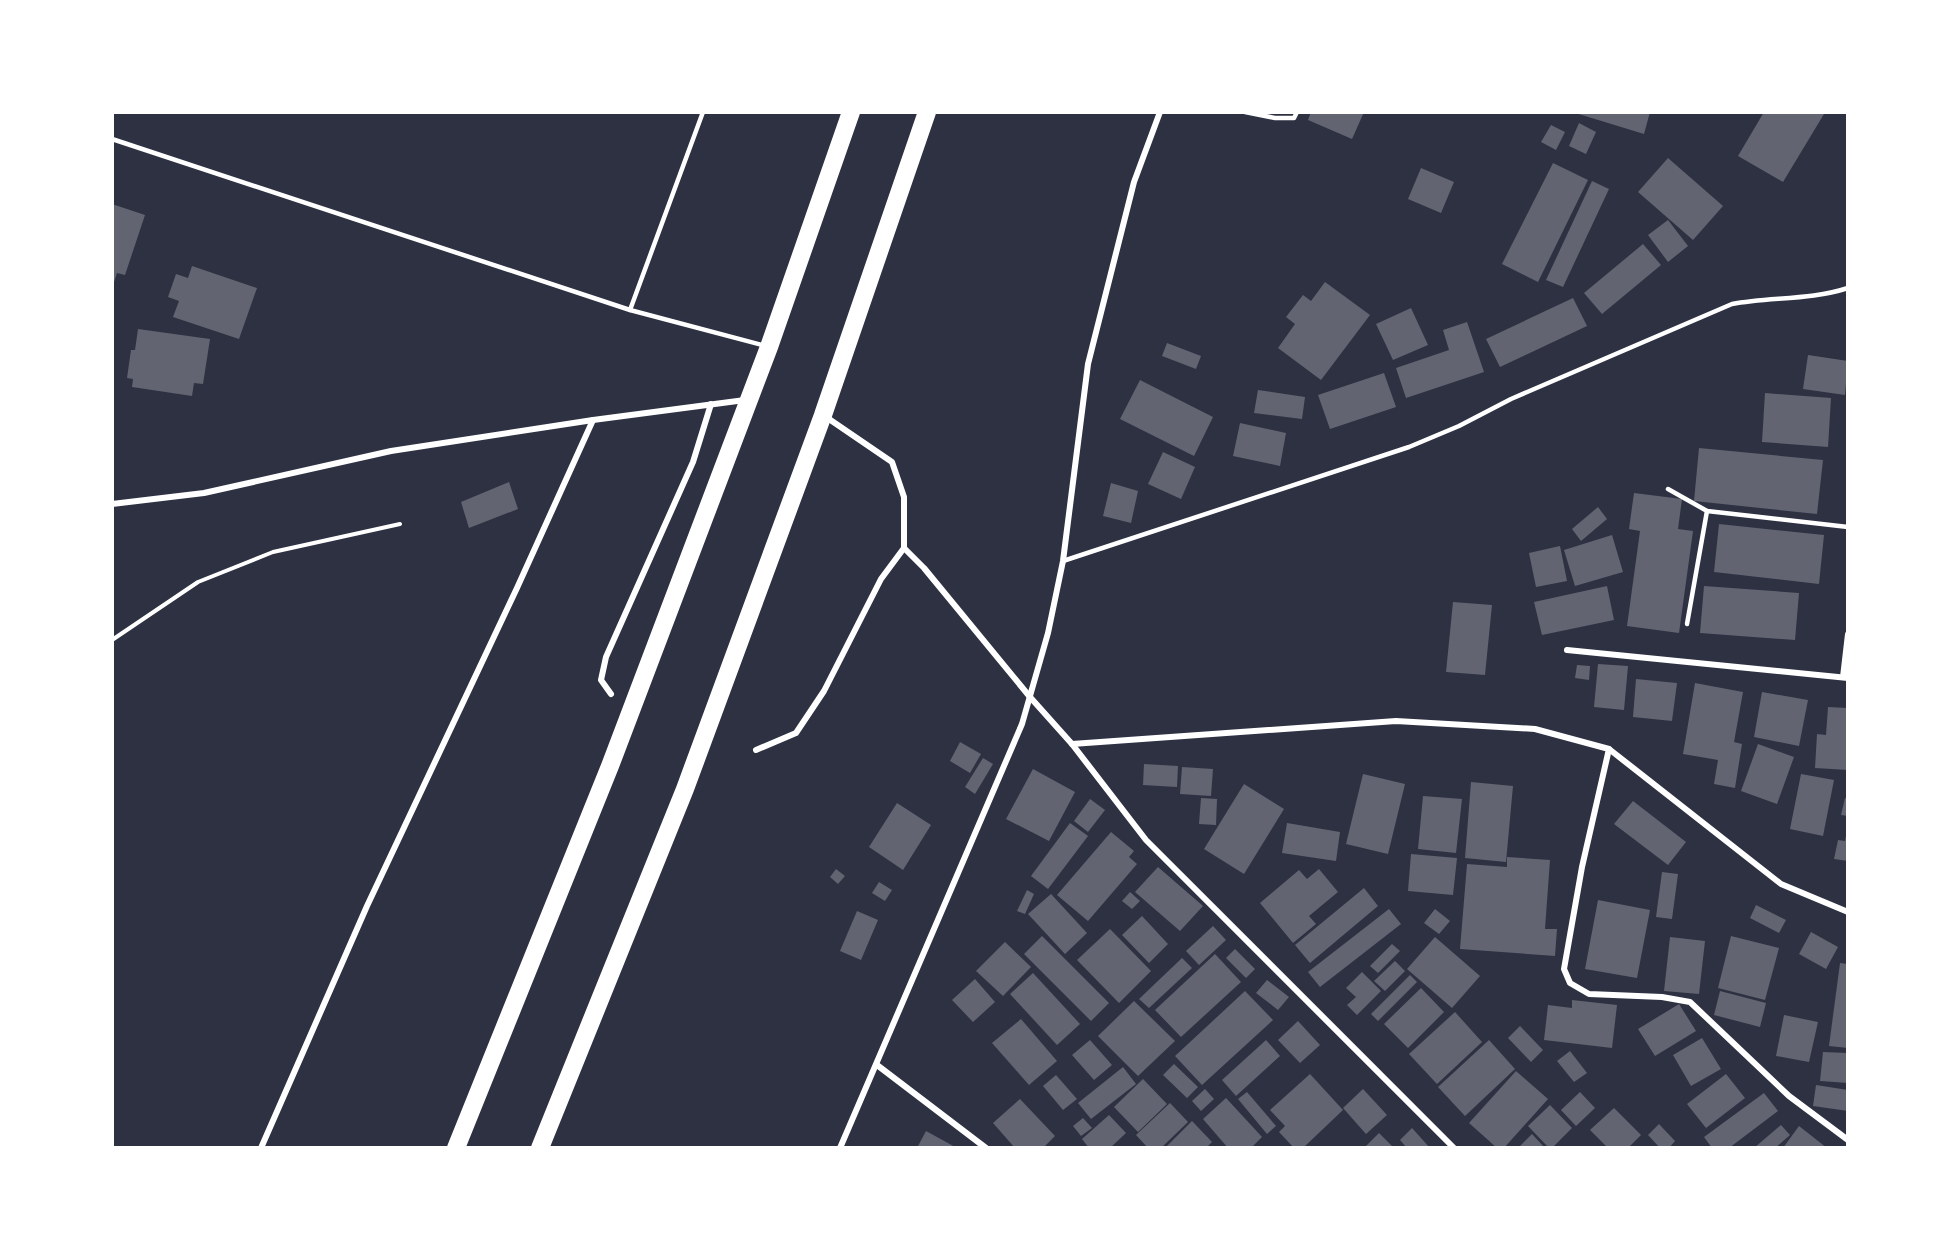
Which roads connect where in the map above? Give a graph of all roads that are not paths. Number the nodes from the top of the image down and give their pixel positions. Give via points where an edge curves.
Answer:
1 (703, 112) edge
2 (852, 112) edge
3 (927, 112) edge
4 (1160, 112) edge
5 (1245, 112) edge
6 (1297, 112) edge
7 (112, 139) edge
8 (1848, 288) edge
9 (630, 310) junction
10 (769, 347) junction
11 (748, 400) junction
12 (711, 404) junction
13 (823, 415) junction
14 (593, 420) junction
15 (1668, 489) dead end
16 (112, 504) edge
17 (1707, 511) junction
18 (1848, 527) edge
19 (904, 548) junction
20 (1062, 561) junction
21 (1687, 624) dead end
22 (1848, 634) edge
23 (1567, 650) dead end
24 (1845, 678) edge
25 (611, 694) dead end
26 (1030, 697) junction
27 (1072, 744) junction
28 (756, 750) dead end
29 (1609, 750) junction
30 (1848, 912) edge
31 (877, 1065) junction
32 (1848, 1140) edge
33 (261, 1148) edge
34 (456, 1148) edge
35 (540, 1148) edge
36 (840, 1148) edge
37 (987, 1148) edge
38 (1454, 1148) edge

1 - 9 lane
2 - 10 highway
3 - 13 highway
4 - 20 street via 1134,182 1088,364
5 - 6 lane via 1275,118 1294,118
7 - 9 lane
8 - 20 lane via 1827,295 1760,298 1732,304 1409,447
9 - 10 lane
10 - 11 highway
11 - 12 street
11 - 34 highway via 610,766
12 - 14 street
12 - 25 street via 693,462 606,657 602,680
13 - 19 street via 892,462 904,497
13 - 35 highway via 685,789
14 - 16 street via 391,451 204,493
14 - 33 street via 367,906
15 - 17 lane
17 - 18 lane
17 - 21 lane
19 - 26 street
19 - 28 street via 881,579 824,691 796,733
20 - 26 street
22 - 24 street
23 - 24 street
26 - 27 street
26 - 31 street
27 - 29 street via 1396,721 1535,729
27 - 38 street via 1146,840
29 - 30 street via 1781,884
29 - 32 street via 1564,969 1570,983 1589,994 1690,1002 1789,1096
31 - 36 street
31 - 37 street

